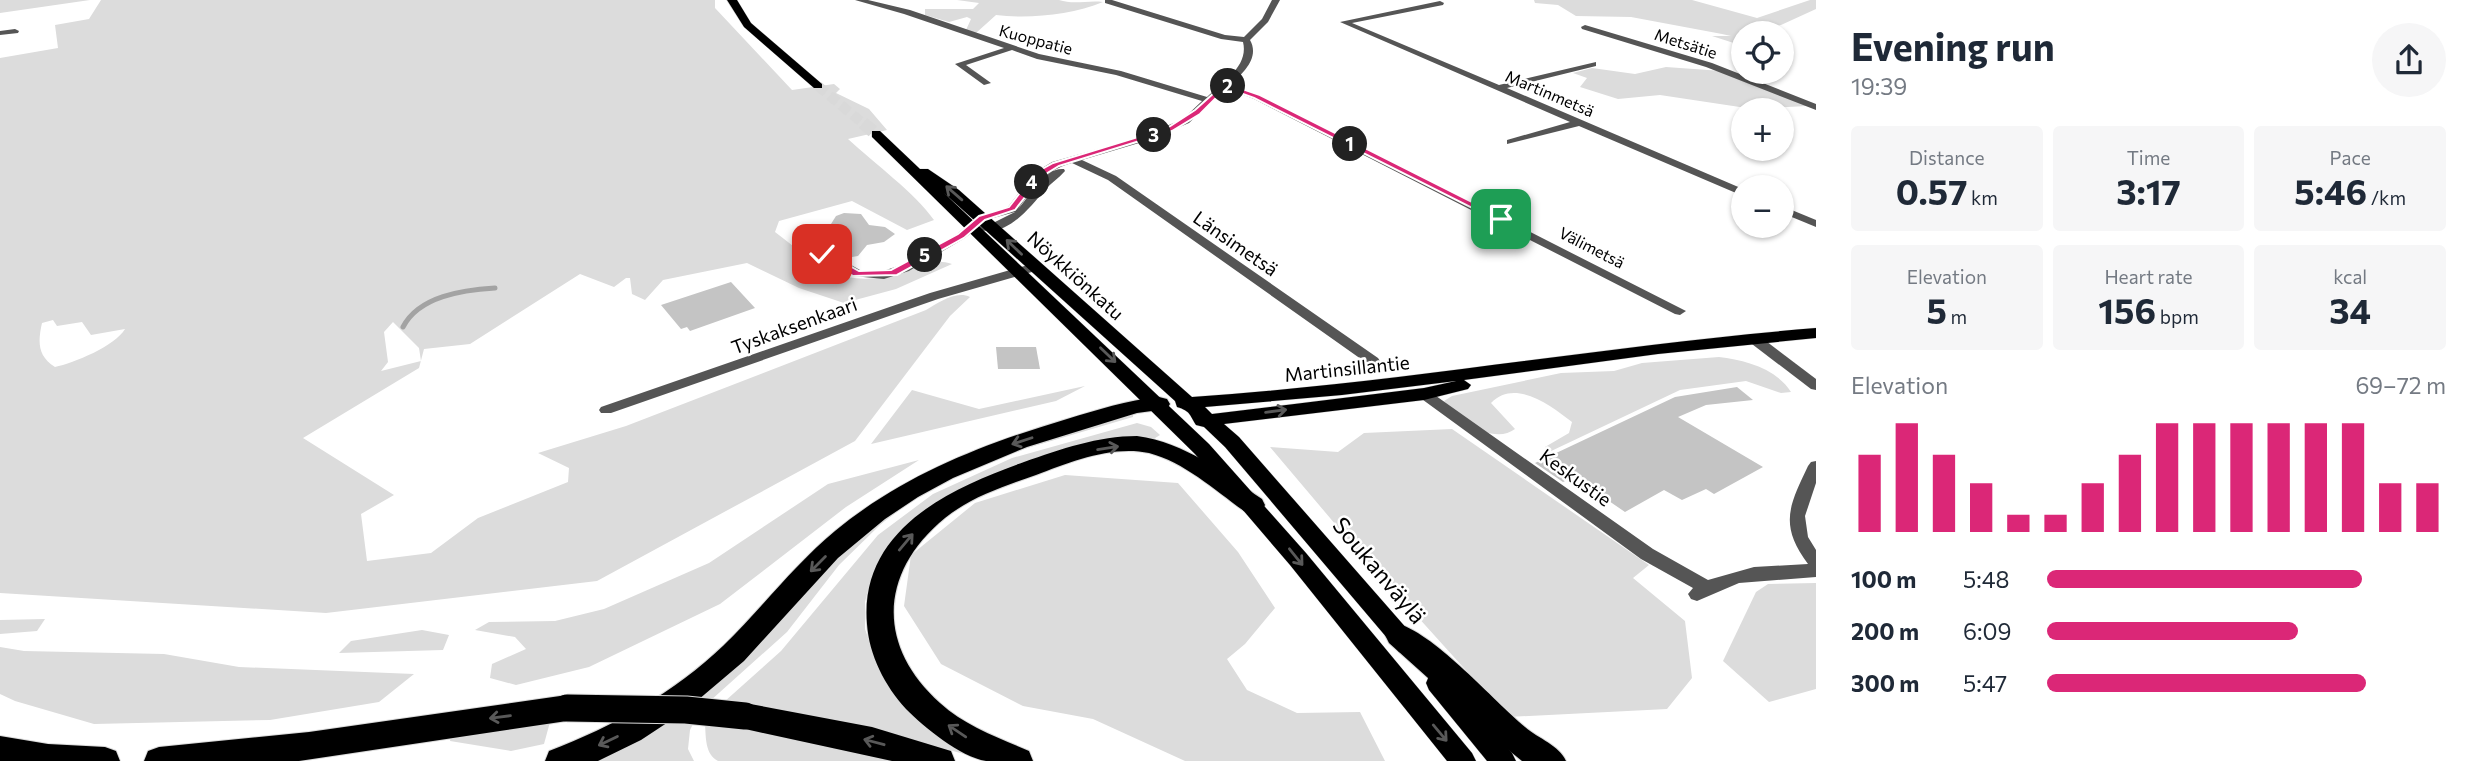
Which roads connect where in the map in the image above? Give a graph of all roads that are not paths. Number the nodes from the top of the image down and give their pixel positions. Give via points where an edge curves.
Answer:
1 (732, 0) edge
2 (859, 0) edge
3 (1276, 0) edge
4 (1108, 1) edge
5 (909, 2) dead end
6 (1440, 3) dead end
7 (907, 12) junction
8 (1585, 27) dead end
9 (15, 31) dead end
10 (0, 33) edge
11 (1246, 40) junction
12 (1010, 48) junction
13 (1593, 64) dead end
14 (987, 83) dead end
15 (1225, 85) junction
16 (818, 86) tunnel mouth
17 (1498, 88) junction
18 (1208, 100) junction
19 (1816, 107) edge
20 (1579, 122) junction
21 (876, 134) tunnel mouth
22 (1510, 142) dead end
23 (1070, 162) junction
24 (1731, 188) edge
25 (1794, 214) edge
26 (982, 224) junction
27 (1816, 224) edge
28 (822, 254) dead end
29 (1028, 270) junction
30 (1681, 311) dead end
31 (1816, 333) edge
32 (1753, 338) junction
33 (1373, 361) dead end
34 (1539, 366) junction
35 (1816, 386) edge
36 (1424, 394) junction
37 (1188, 403) junction
38 (1159, 404) junction
39 (606, 410) dead end
40 (1208, 420) junction
41 (1178, 425) junction
42 (1816, 466) edge
43 (1253, 505) junction
44 (1816, 562) edge
45 (1816, 570) edge
46 (1399, 635) junction
47 (0, 750) edge
48 (105, 761) edge
49 (159, 761) edge
50 (560, 761) edge
51 (940, 761) edge
52 (1018, 761) edge
53 (1463, 761) edge
54 (1503, 761) edge
55 (1551, 761) edge

1 - 16 main road via 747,25
2 - 7 street, Kuoppatie
3 - 11 street
4 - 11 street
5 - 7 street via 913,7
6 - 17 street, Martinmetsä via 1345,22
7 - 12 street, Kuoppatie
8 - 19 street, Metsätie via 1709,65
9 - 10 street
11 - 15 street via 1248,61
12 - 14 street via 959,64
12 - 18 street, Kuoppatie
13 - 17 street
15 - 18 street
15 - 30 street, Välimetsä
17 - 20 street, Martinmetsä
18 - 23 street via 1170,130
20 - 22 street
20 - 24 street, Martinmetsä
21 - 26 main road, Nöykkiönkatu via 929,186
23 - 26 street via 1038,190 1027,209
23 - 33 street, Länsimetsä via 1112,178
25 - 27 street
26 - 28 street via 884,275 857,274
26 - 29 main road, Nöykkiönkatu
29 - 37 main road, Nöykkiönkatu
29 -> 38 main road, Nöykkiönkatu
29 - 39 street, Tyskaksenkaari via 934,296
31 - 32 main road, Martinsillantie
32 - 34 main road, Martinsillantie
32 - 35 street
34 - 36 main road, Martinsillantie
34 - 37 main road, Martinsillantie via 1328,392
40 -> 36 main road, Martinsillantie
36 - 45 street, Keskustie via 1702,590 1742,575
37 - 38 main road, Martinsillantie
37 - 40 main road, Nöykkiönkatu
38 - 41 main road, Nöykkiönkatu
38 -> 50 highway via 1136,406 994,450 908,489 844,538 691,691 627,732
40 - 41 main road, Martinsillantie
40 - 46 main road, Soukanväylä via 1253,465
41 - 43 main road
42 - 44 street via 1794,520 1799,542
52 -> 43 highway via 929,713 895,672 882,642 878,599 886,570 913,533 937,511 998,481 1052,460 1122,445 1152,446 1171,453
43 -> 53 main road
46 - 54 main road, Soukanväylä
46 - 55 highway via 1509,734
47 - 48 highway
51 -> 49 highway, bridge via 861,738 745,716 567,708 309,746

